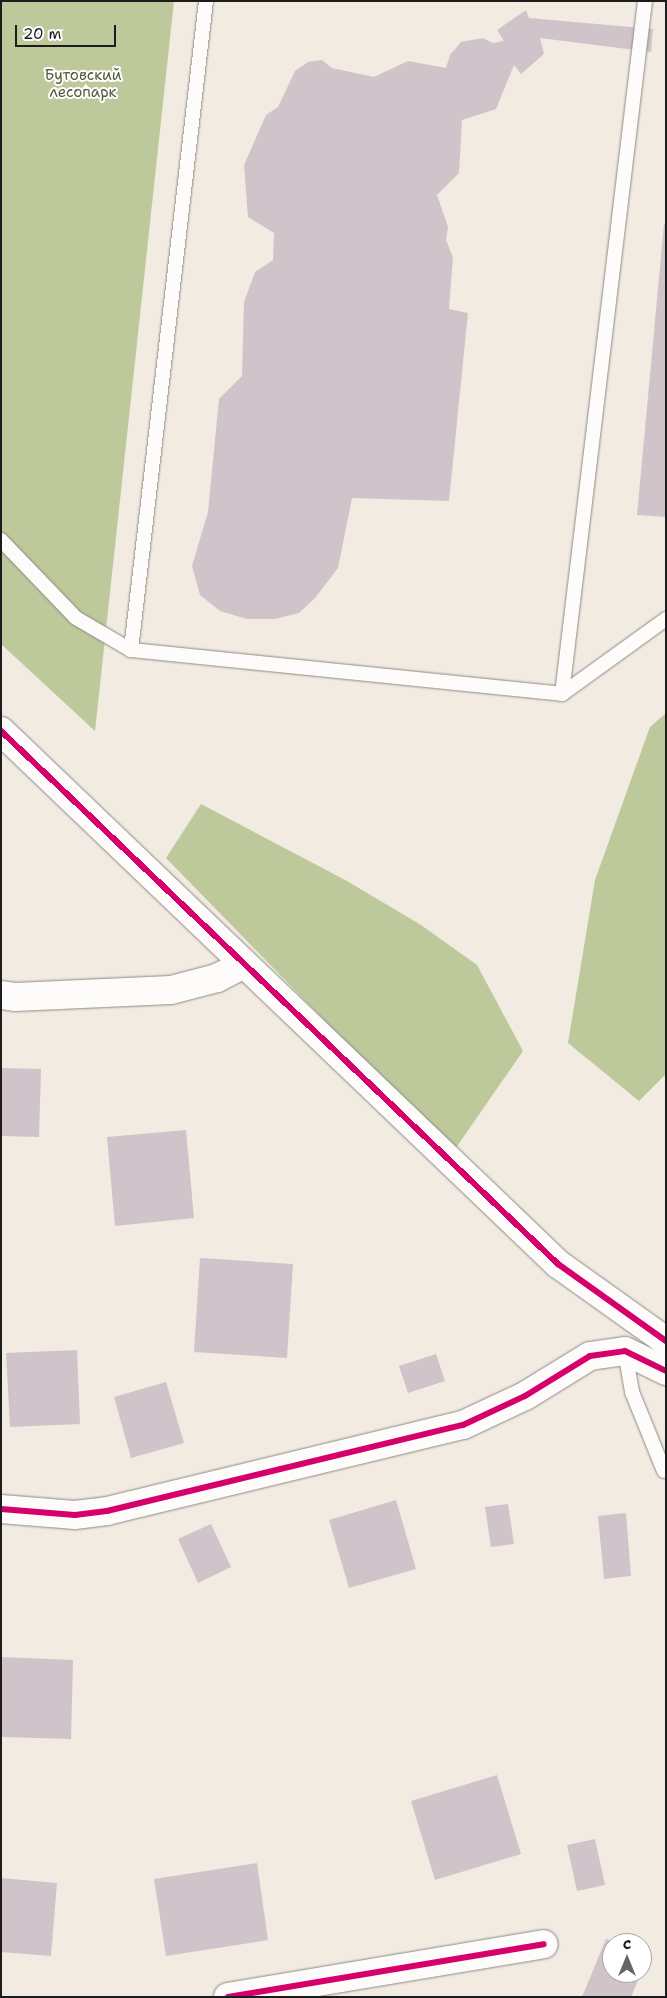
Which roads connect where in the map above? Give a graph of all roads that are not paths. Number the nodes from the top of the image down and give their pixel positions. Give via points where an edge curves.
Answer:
1 (206, 1) edge
2 (645, 1) edge
3 (1, 540) edge
4 (666, 619) edge
5 (131, 650) junction
6 (562, 694) junction
7 (1, 731) edge
8 (244, 964) junction
9 (1, 995) edge
10 (666, 1341) edge
11 (625, 1351) junction
12 (666, 1371) edge
13 (664, 1471) dead end
14 (1, 1509) edge
15 (544, 1944) dead end
16 (228, 1997) edge

1 - 5 lane
2 - 6 lane
3 - 5 lane via 76,618
4 - 6 lane
5 - 6 lane
7 - 8 street
8 - 9 street via 217,978 171,990
8 - 10 street via 558,1264
11 - 12 street
11 - 13 lane via 632,1392
11 - 14 street via 590,1356 525,1396 463,1425 107,1511 75,1515
15 - 16 street

